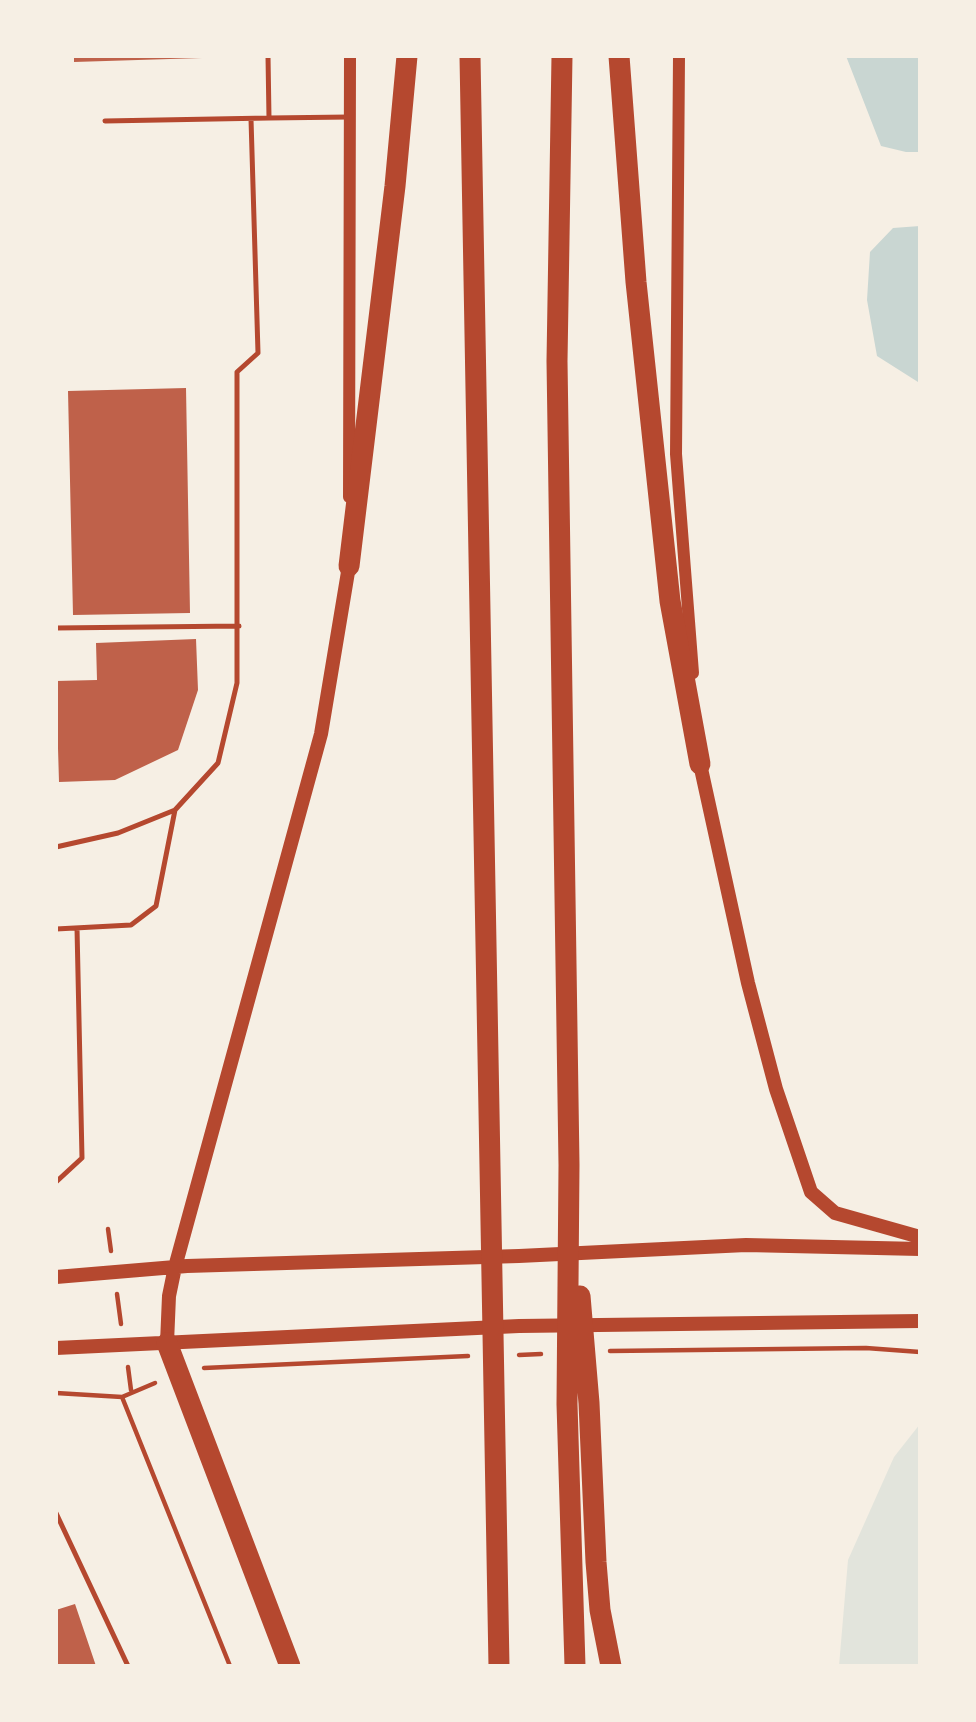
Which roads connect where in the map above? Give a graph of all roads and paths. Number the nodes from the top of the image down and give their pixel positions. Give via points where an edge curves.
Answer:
1 (268, 56) edge
2 (350, 56) edge
3 (407, 56) edge
4 (470, 56) edge
5 (562, 56) edge
6 (619, 56) edge
7 (679, 56) edge
8 (349, 117) junction
9 (269, 118) junction
10 (251, 119) junction
11 (105, 121) dead end
12 (349, 566) junction
13 (239, 626) junction
14 (56, 628) edge
15 (700, 764) junction
16 (175, 810) junction
17 (56, 847) edge
18 (77, 928) junction
19 (56, 929) edge
20 (569, 1165) junction
21 (56, 1182) edge
22 (108, 1229) dead end
23 (920, 1237) edge
24 (920, 1249) edge
25 (175, 1267) junction
26 (115, 1272) junction
27 (56, 1277) edge
28 (920, 1321) edge
29 (167, 1343) junction
30 (124, 1345) junction
31 (56, 1348) edge
32 (56, 1393) edge
33 (122, 1397) junction
34 (56, 1513) edge
35 (128, 1666) edge
36 (230, 1666) edge
37 (290, 1666) edge
38 (499, 1666) edge
39 (575, 1666) edge
40 (611, 1666) edge

1 - 9 lane
2 - 8 street
3 - 12 highway
4 - 38 highway
5 - 20 highway via 556,360
6 - 15 highway via 635,268 670,601
7 - 15 street via 676,454
8 - 9 lane
8 - 12 street
9 - 10 lane
10 - 11 lane
10 - 13 lane via 258,353 237,372
12 - 25 main road via 321,734
13 - 14 lane
13 - 16 lane via 237,683 218,763
15 - 23 main road via 748,983 780,1102 811,1192 835,1213
16 - 17 lane via 118,833
16 - 18 lane via 156,906 131,925
18 - 19 lane
18 - 21 lane via 82,1158
20 - 39 highway via 567,1404
20 - 40 highway via 600,1610
22 - 26 path
24 - 25 main road via 746,1245
25 - 26 main road
25 - 29 main road
26 - 27 main road
26 - 30 path
28 - 29 main road via 519,1326
29 - 30 main road
29 - 37 highway
30 - 31 main road
30 - 33 path via 131,1390
32 - 33 path
33 - 36 path
34 - 35 lane

